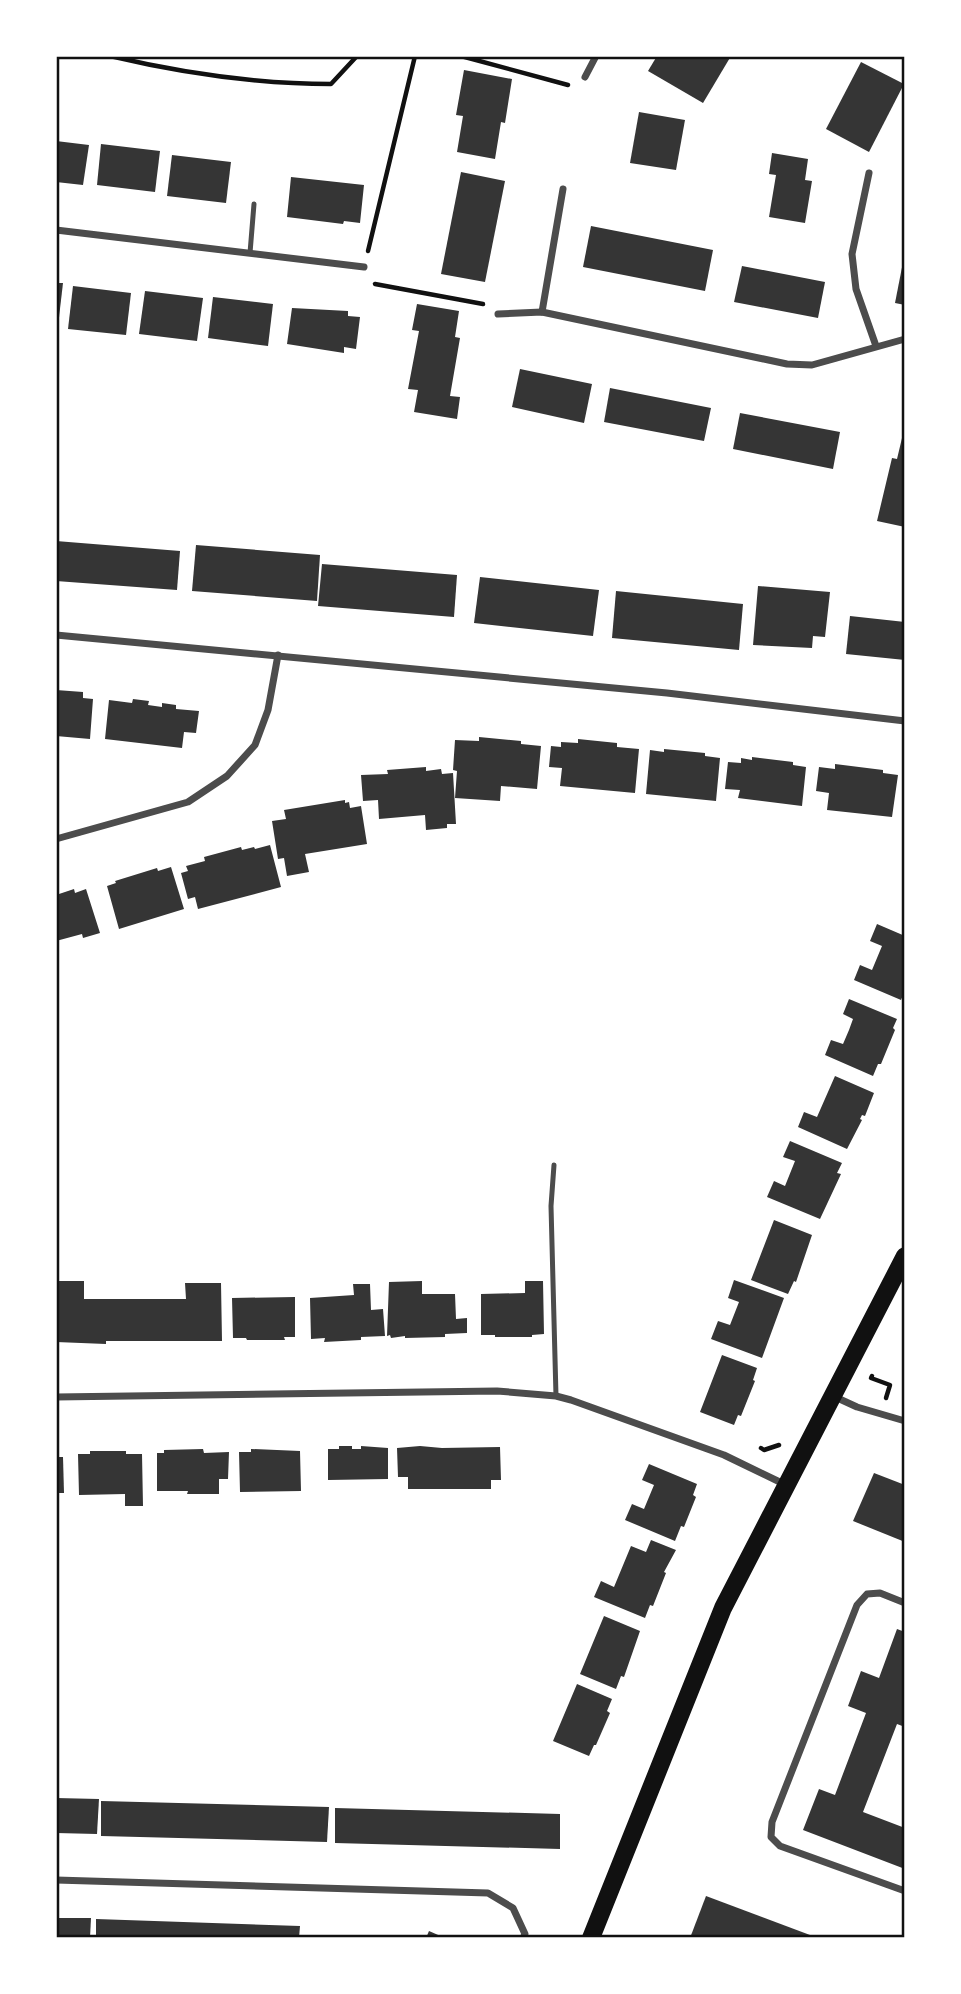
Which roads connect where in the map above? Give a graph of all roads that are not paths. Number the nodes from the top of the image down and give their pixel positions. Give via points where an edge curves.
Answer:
1 (596, 56) edge
2 (585, 77) road end
3 (869, 173) dead end
4 (563, 189) dead end
5 (254, 204) dead end
6 (56, 230) edge
7 (250, 253) junction
8 (364, 267) road end
9 (542, 312) junction
10 (498, 314) road end
11 (905, 339) edge
12 (876, 346) junction
13 (56, 635) edge
14 (278, 655) junction
15 (905, 721) edge
16 (56, 839) edge
17 (554, 1164) dead end
18 (905, 1256) edge
19 (832, 1395) junction
20 (555, 1396) junction
21 (56, 1397) edge
22 (905, 1421) edge
23 (786, 1485) junction
24 (905, 1603) edge
25 (56, 1880) edge
26 (905, 1891) edge
27 (523, 1938) edge
28 (591, 1938) edge

1 - 2 street
3 - 12 street via 852,254 856,289
4 - 9 street
5 - 7 lane
6 - 7 street
7 - 8 street
9 - 10 street
9 - 12 street via 787,364 812,365
11 - 12 street
13 - 14 street
14 - 15 street
14 - 16 street via 268,710 255,746 227,776 188,802
17 - 20 lane
18 - 19 main road
19 - 22 street
19 - 23 main road
20 - 21 street via 497,1391
20 - 23 street via 724,1455
23 - 28 main road via 710,1637
24 - 26 street via 880,1593 867,1594 858,1605 772,1822 771,1837 780,1846
25 - 27 street via 488,1893 513,1908

